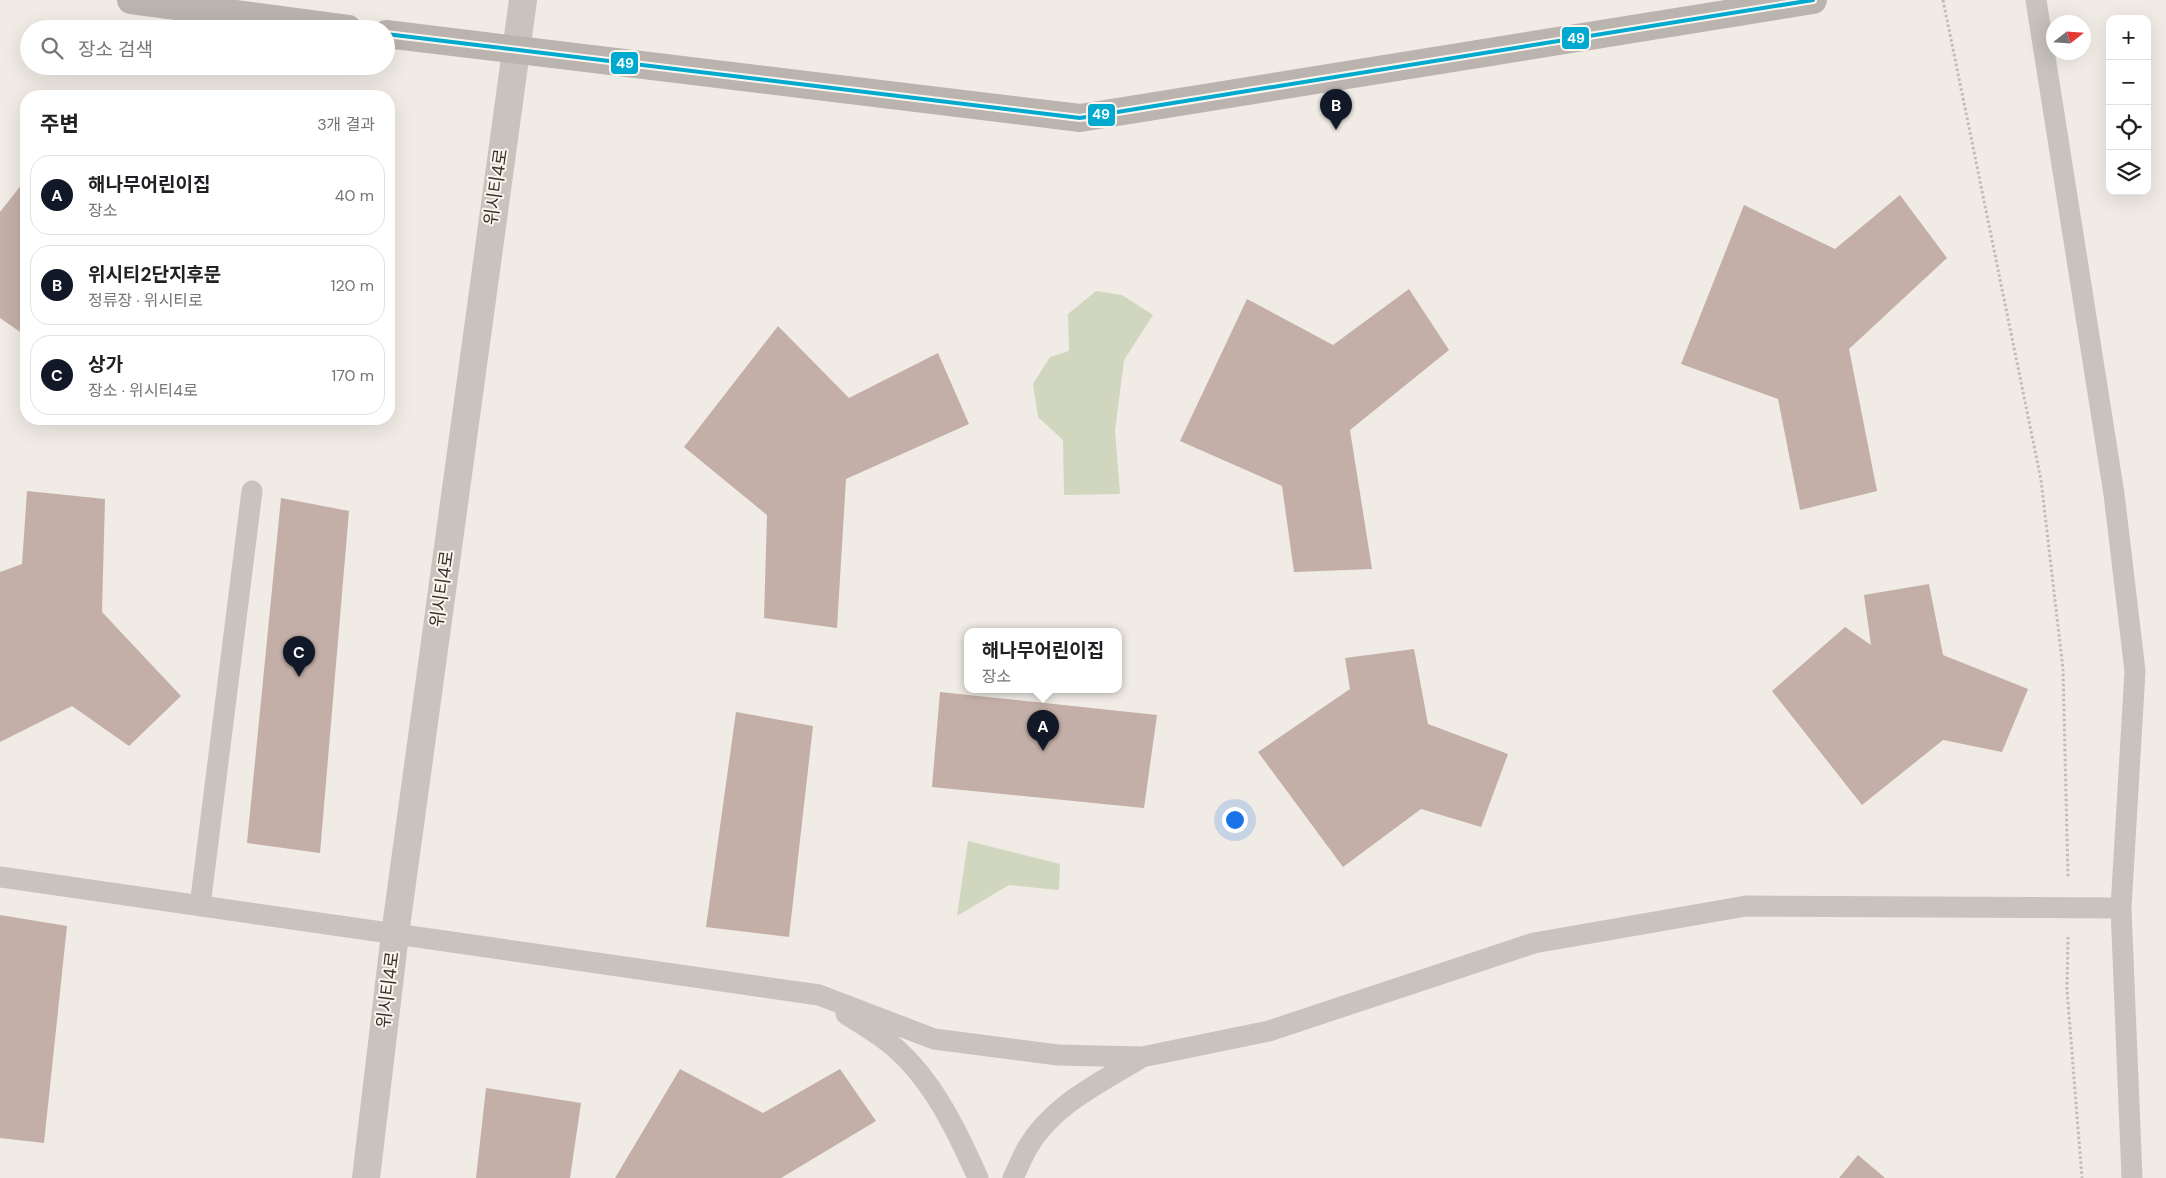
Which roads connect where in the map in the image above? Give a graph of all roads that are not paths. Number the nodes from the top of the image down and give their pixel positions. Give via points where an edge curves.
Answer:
1 (131, 0) edge
2 (523, 0) edge
3 (1813, 0) edge
4 (2036, 0) edge
5 (281, 20) edge
6 (395, 35) edge
7 (517, 49) junction
8 (252, 491) dead end
9 (0, 877) edge
10 (200, 906) junction
11 (2120, 908) junction
12 (395, 934) junction
13 (819, 995) junction
14 (1142, 1057) junction
15 (366, 1178) edge
16 (978, 1178) edge
17 (1013, 1178) edge
18 (2132, 1178) edge

1 - 5 main road
2 - 7 street, 위시티4로
3 - 7 main road via 1080,118
4 - 11 lane via 2114,494 2135,671
6 - 7 main road
7 - 12 street, 위시티4로
8 - 10 lane
9 - 10 lane
10 - 12 lane
11 - 14 lane via 1746,906 1534,943 1269,1031
11 - 18 lane
12 - 13 lane
12 - 15 street, 위시티4로
13 - 14 lane via 934,1039 1058,1055
13 - 16 lane via 893,1046 916,1070 936,1097
14 - 17 lane via 1082,1093 1045,1125 1028,1146

